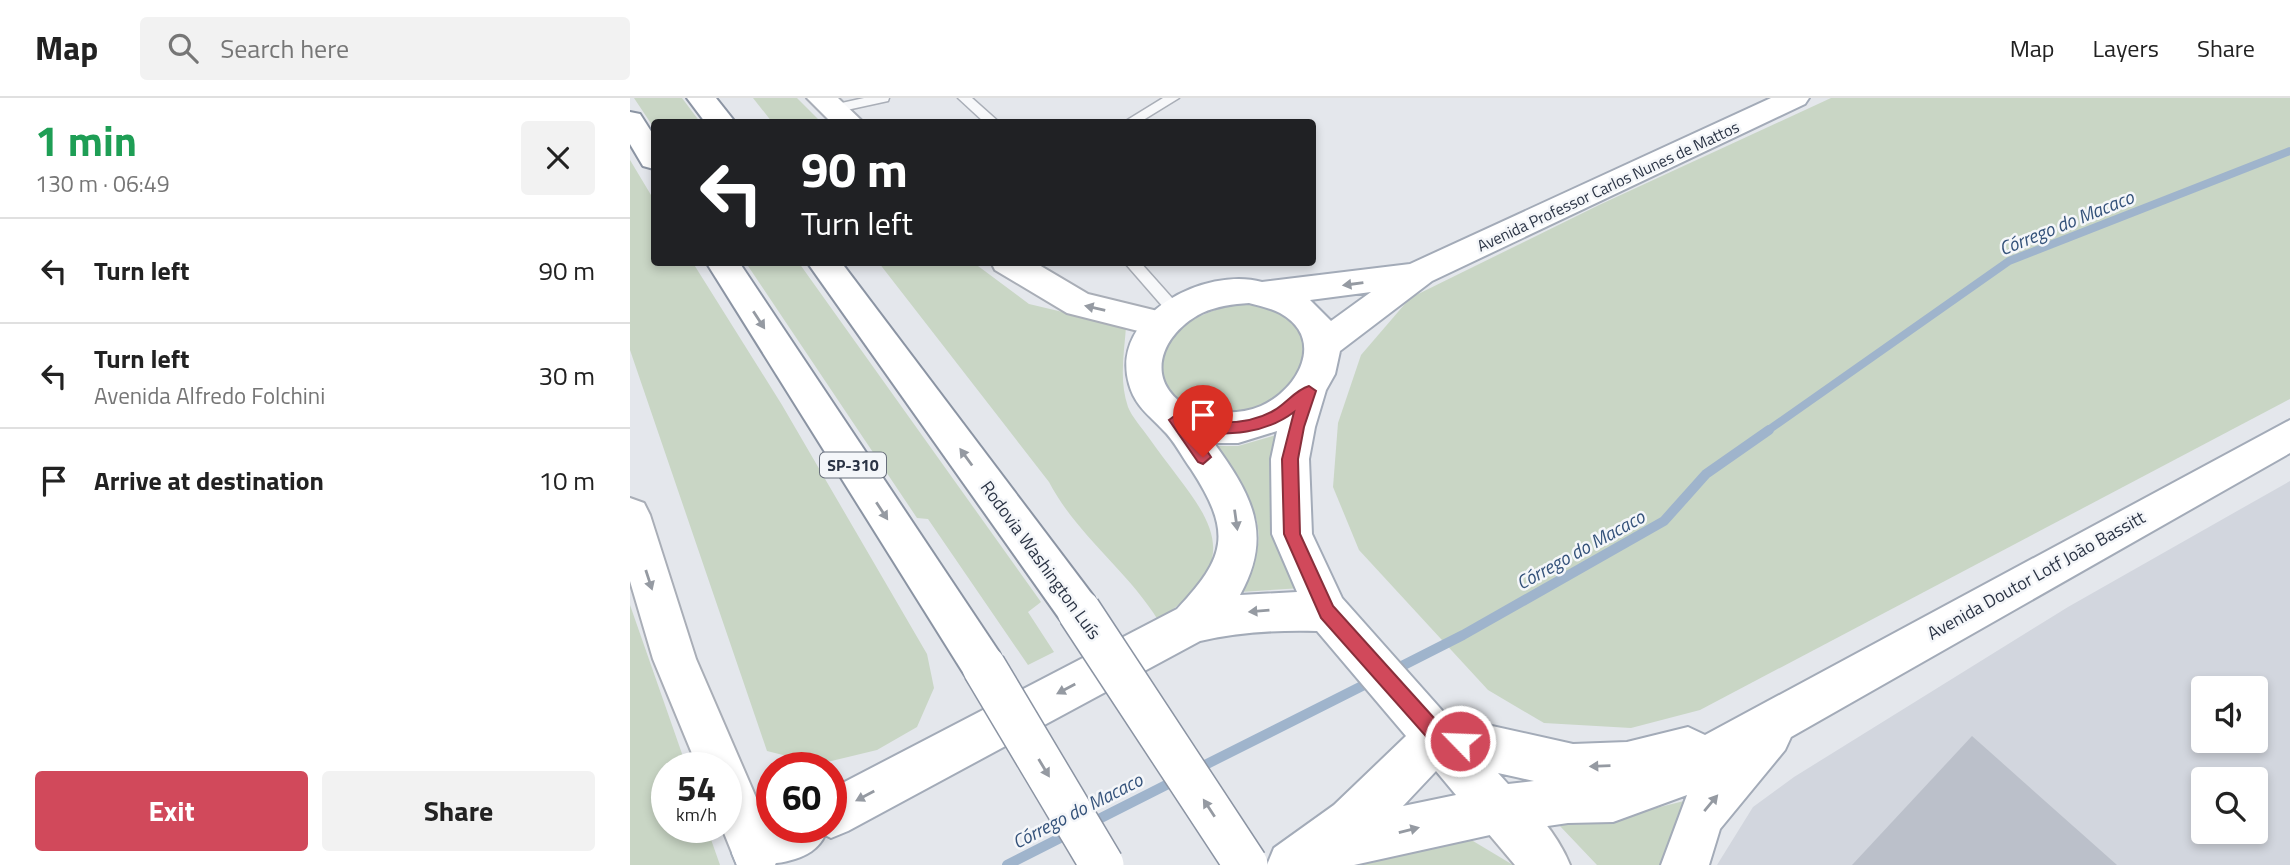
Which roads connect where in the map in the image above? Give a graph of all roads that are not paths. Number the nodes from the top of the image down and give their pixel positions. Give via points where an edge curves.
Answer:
1 (701, 98) edge
2 (883, 98) edge
3 (964, 98) edge
4 (1173, 98) edge
5 (1795, 98) edge
6 (834, 110) edge
7 (718, 119) edge
8 (988, 119) edge
9 (1136, 119) edge
10 (630, 121) edge
11 (651, 154) edge
12 (725, 266) edge
13 (826, 266) edge
14 (1014, 266) edge
15 (1133, 266) edge
16 (1420, 273) junction
17 (1268, 293) junction
18 (1169, 318) junction
19 (1323, 345) junction
20 (1309, 391) junction
21 (1177, 420) junction
22 (2290, 435) edge
23 (630, 515) edge
24 (1192, 623) junction
25 (1337, 624) junction
26 (1783, 717) junction
27 (1428, 727) junction
28 (714, 752) edge
29 (847, 806) edge
30 (1499, 809) junction
31 (742, 819) edge
32 (782, 843) edge
33 (1305, 857) edge
34 (759, 859) edge
35 (1102, 865) edge
36 (1247, 865) edge
37 (1546, 865) edge
38 (1685, 865) edge

1 - 7 main road
2 - 6 lane
3 - 8 lane
4 - 9 lane
5 - 16 main road, Avenida Professor Carlos Nunes de Mattos
10 - 11 main road
12 -> 35 main road, SP-310, bridge via 984,667
36 -> 13 main road, Rodovia Washington Luís, bridge via 1079,611
18 -> 14 main road via 1079,304
15 - 18 lane
16 -> 17 main road, Avenida Professor Carlos Nunes de Mattos
16 - 19 main road, Avenida Professor Carlos Nunes de Mattos
17 - 18 main road via 1211,295
17 - 19 main road via 1299,307 1319,331
18 - 21 main road via 1145,353 1142,368 1144,384 1156,404
19 - 20 main road via 1323,361
20 - 21 main road via 1278,416 1237,429 1195,427
20 - 25 main road via 1290,459 1292,534
21 -> 24 main road via 1233,502 1237,524 1233,572 1222,593
22 - 26 main road, Avenida Doutor Lotf João Bassitt
23 -> 28 main road via 675,659
25 -> 24 main road via 1267,609
24 -> 29 main road
25 - 27 main road
26 -> 27 main road, Avenida Doutor Lotf João Bassitt via 1697,748 1628,765 1573,767
26 - 30 main road, Avenida Doutor Lotf João Bassitt via 1665,782 1613,799
38 -> 26 main road via 1700,816
27 - 30 main road
27 - 33 main road, Avenida Doutor Lotf João Bassitt via 1383,796
33 -> 30 main road, Avenida Doutor Lotf João Bassitt
30 - 37 main road
31 - 34 main road
32 - 34 main road

